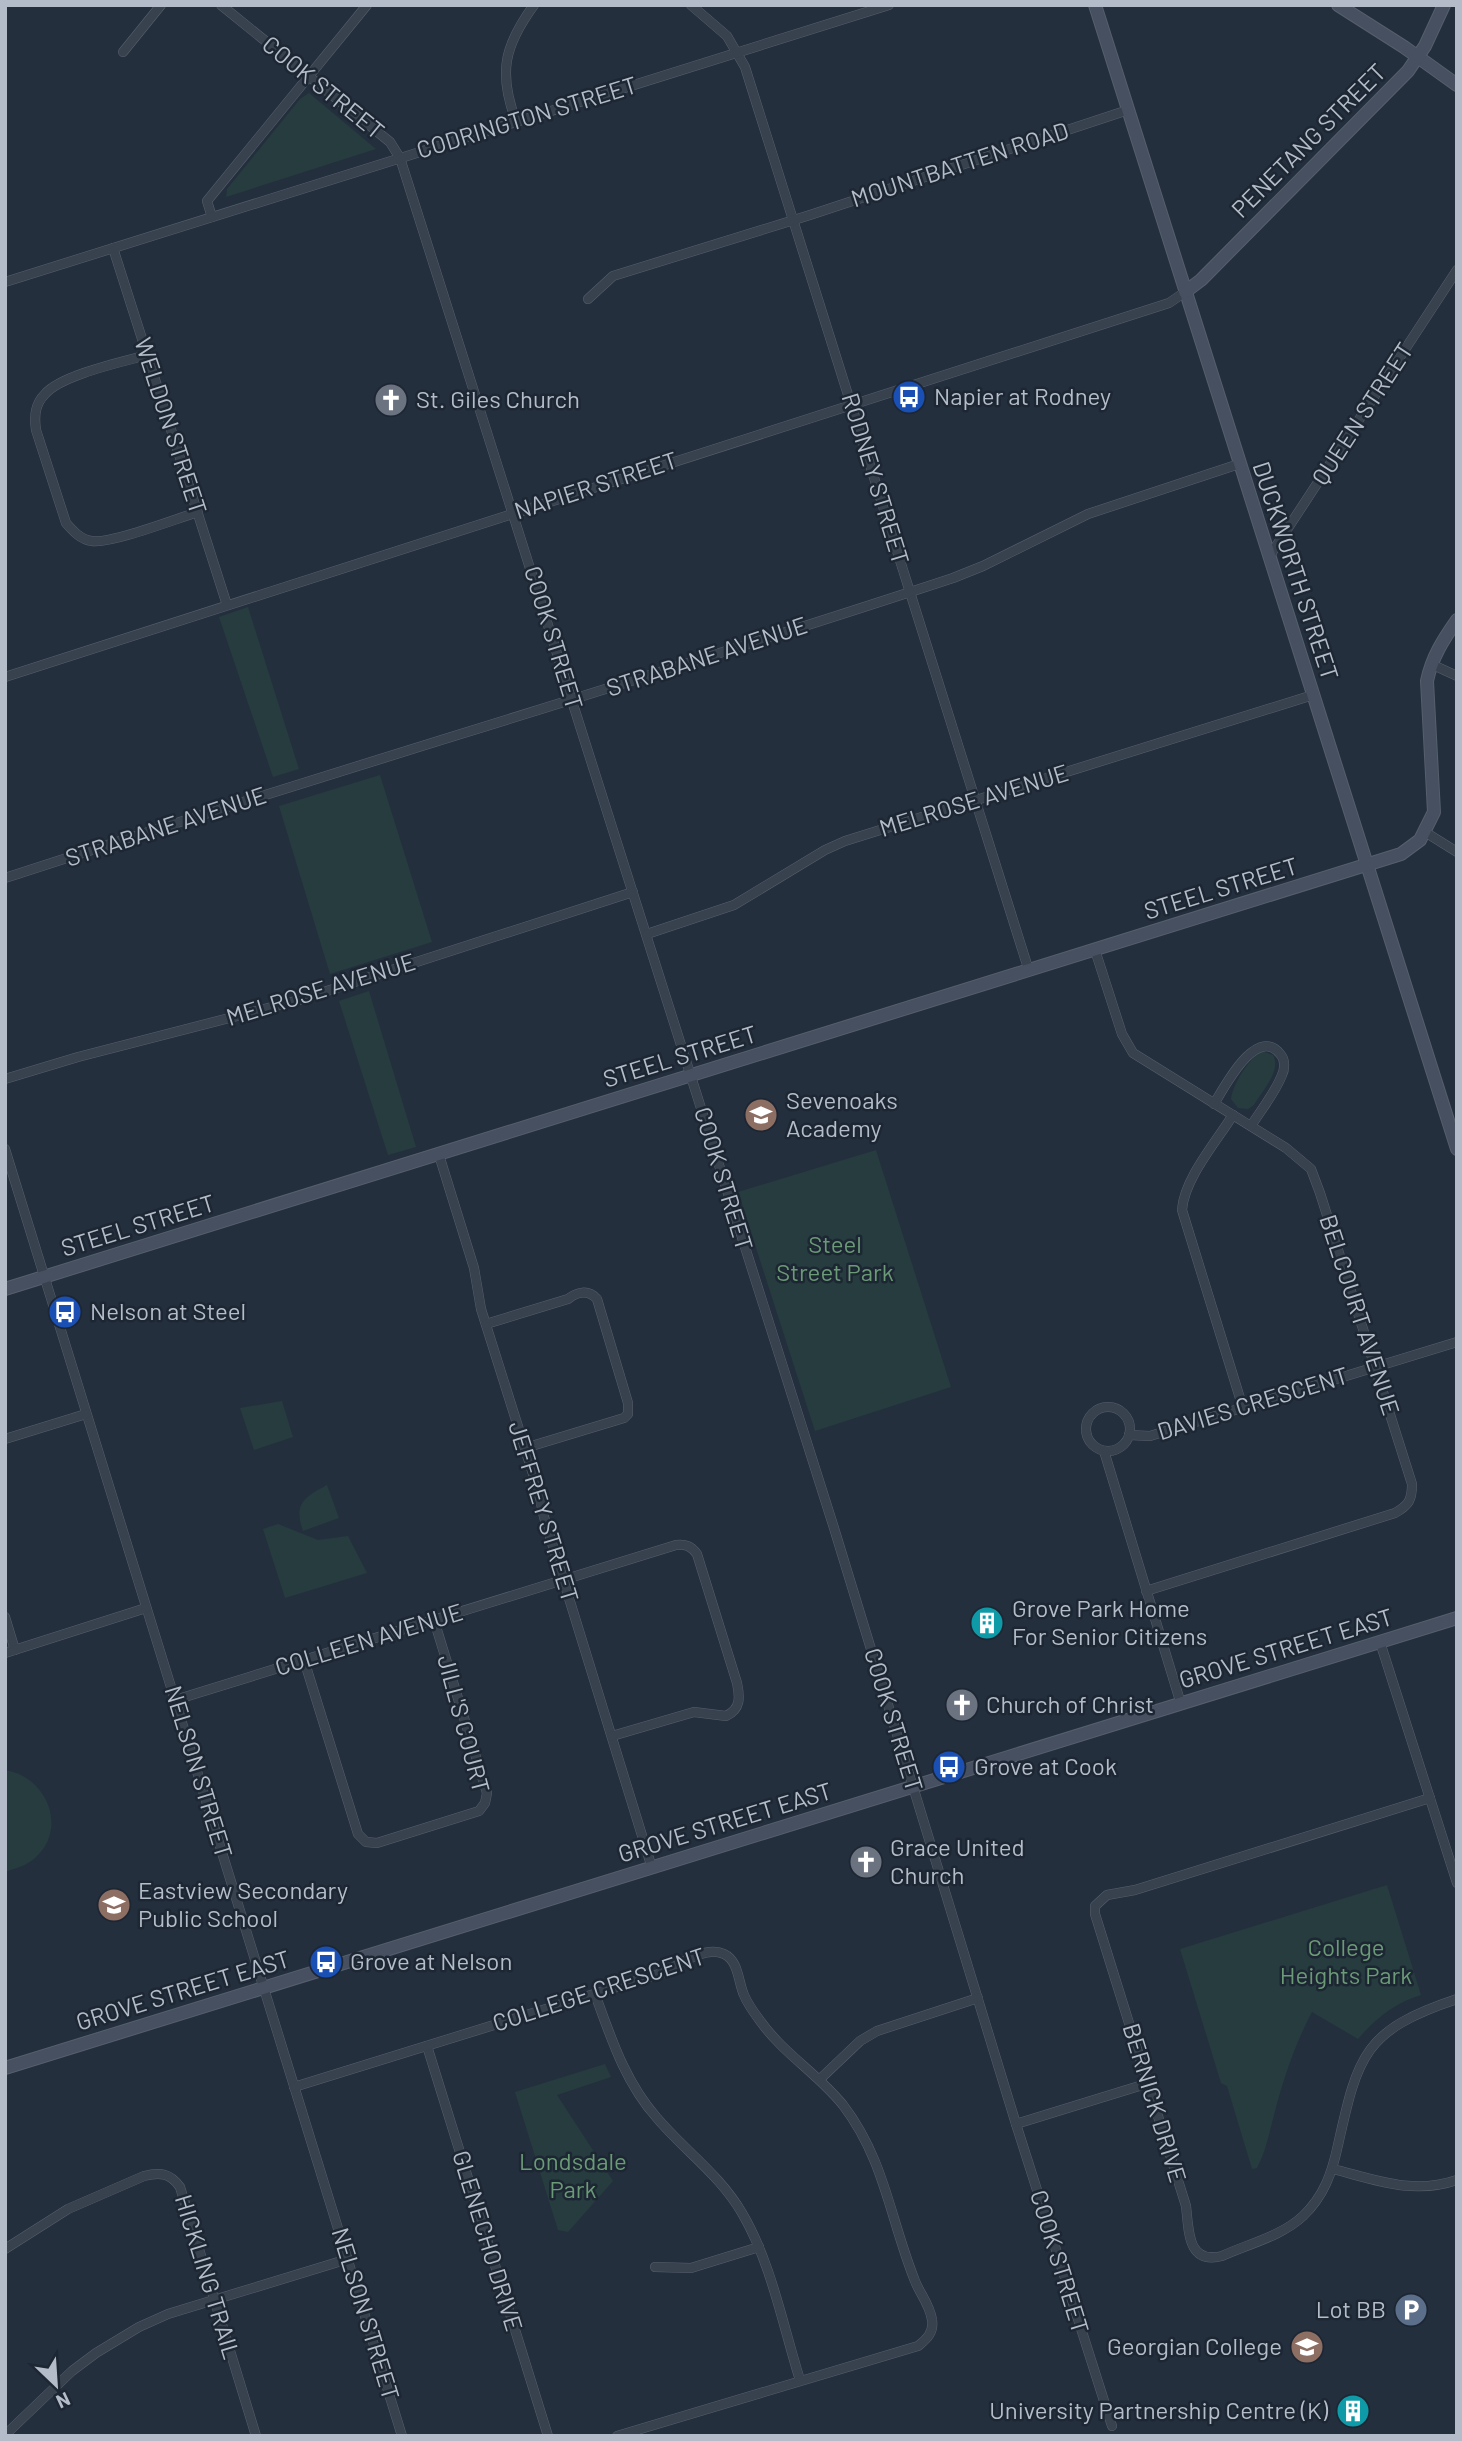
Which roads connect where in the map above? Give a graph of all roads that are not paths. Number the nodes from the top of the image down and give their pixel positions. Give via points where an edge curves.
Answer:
1 (161, 5) edge
2 (221, 5) edge
3 (366, 5) edge
4 (534, 5) edge
5 (691, 5) edge
6 (889, 5) edge
7 (1095, 5) edge
8 (1338, 5) edge
9 (1444, 5) edge
10 (123, 52) dead end
11 (737, 53) junction
12 (1419, 58) junction
13 (308, 76) junction
14 (1457, 85) edge
15 (1128, 110) junction
16 (516, 121) junction
17 (400, 158) junction
18 (212, 217) junction
19 (793, 220) junction
20 (113, 247) junction
21 (1457, 270) edge
22 (5, 282) edge
23 (1185, 292) junction
24 (589, 299) dead end
25 (147, 355) junction
26 (851, 404) junction
27 (1239, 464) junction
28 (514, 512) junction
29 (198, 513) junction
30 (1269, 557) junction
31 (910, 592) junction
32 (227, 605) junction
33 (1457, 620) edge
34 (1431, 664) junction
35 (5, 677) edge
36 (1457, 677) edge
37 (1312, 695) junction
38 (573, 700) junction
39 (976, 801) junction
40 (1424, 832) junction
41 (1457, 852) edge
42 (1366, 865) junction
43 (5, 878) edge
44 (633, 892) junction
45 (647, 934) junction
46 (1095, 950) junction
47 (1028, 971) junction
48 (691, 1076) junction
49 (5, 1079) edge
50 (1214, 1104) junction
51 (1233, 1115) junction
52 (1251, 1126) junction
53 (5, 1149) edge
54 (1457, 1149) edge
55 (439, 1155) junction
56 (44, 1277) junction
57 (5, 1289) edge
58 (486, 1324) junction
59 (1457, 1342) edge
60 (1376, 1367) junction
61 (1243, 1408) junction
62 (86, 1413) junction
63 (1129, 1435) junction
64 (5, 1439) edge
65 (525, 1448) junction
66 (1104, 1451) junction
67 (563, 1580) junction
68 (1146, 1591) junction
69 (146, 1608) junction
70 (5, 1617) edge
71 (1457, 1618) edge
72 (434, 1620) junction
73 (1380, 1642) junction
74 (15, 1650) junction
75 (5, 1653) edge
76 (304, 1660) junction
77 (175, 1700) junction
78 (1181, 1704) junction
79 (612, 1736) junction
80 (914, 1786) junction
81 (1430, 1798) junction
82 (652, 1868) junction
83 (1457, 1883) edge
84 (265, 1988) junction
85 (596, 1994) junction
86 (978, 1998) junction
87 (1457, 1999) edge
88 (427, 2046) junction
89 (5, 2068) edge
90 (820, 2080) junction
91 (1149, 2083) junction
92 (295, 2087) junction
93 (1016, 2124) junction
94 (1333, 2169) junction
95 (1457, 2180) edge
96 (759, 2247) junction
97 (5, 2249) edge
98 (348, 2259) junction
99 (655, 2267) dead end
100 (214, 2301) junction
101 (800, 2380) junction
102 (1112, 2426) dead end
103 (5, 2435) edge
104 (256, 2436) edge
105 (402, 2436) edge
106 (548, 2436) edge
107 (617, 2436) edge

1 - 10 street
2 - 13 street, COOK STREET
3 - 13 street
4 - 16 street via 517,28 508,55 506,88
5 - 11 street, RODNEY STREET via 727,36
6 - 11 street, CODRINGTON STREET
7 - 15 street, DUCKWORTH STREET
8 - 12 street
9 - 12 street, PENETANG STREET
11 - 16 street, CODRINGTON STREET
11 - 19 street, RODNEY STREET
12 - 14 street
12 - 23 street, PENETANG STREET
13 - 17 street, COOK STREET via 390,142
13 - 18 street via 207,201
15 - 19 street, MOUNTBATTEN ROAD
15 - 23 street, DUCKWORTH STREET
16 - 17 street, CODRINGTON STREET
17 - 18 street, CODRINGTON STREET
17 - 28 street, COOK STREET
18 - 20 street, CODRINGTON STREET
19 - 24 street, MOUNTBATTEN ROAD via 613,276
19 - 26 street, RODNEY STREET
20 - 22 street, CODRINGTON STREET
20 - 25 street, WELDON STREET
21 - 30 street, QUEEN STREET
23 - 26 street, NAPIER STREET via 1169,303
23 - 27 street, DUCKWORTH STREET
25 - 29 street, WELDON STREET
25 - 29 street via 58,384 38,403 36,430 66,523 83,538 102,542
26 - 28 street, NAPIER STREET
26 - 31 street, RODNEY STREET
27 - 30 street, DUCKWORTH STREET
27 - 31 street, STRABANE AVENUE via 1098,510 983,566
28 - 32 street, NAPIER STREET
28 - 38 street, COOK STREET
29 - 32 street, WELDON STREET
30 - 37 street, DUCKWORTH STREET
31 - 38 street, STRABANE AVENUE
31 - 39 street, RODNEY STREET
32 - 35 street, NAPIER STREET
33 - 34 street
34 - 36 street
34 - 40 street via 1427,691 1434,812
37 - 39 street, MELROSE AVENUE
37 - 42 street, DUCKWORTH STREET
38 - 43 street, STRABANE AVENUE
38 - 44 street, COOK STREET
39 - 45 street, MELROSE AVENUE via 834,845 734,905
39 - 47 street, RODNEY STREET
40 - 41 street
40 - 42 street, STEEL STREET via 1407,850
42 - 46 street, STEEL STREET
42 - 54 street, DUCKWORTH STREET
44 - 45 street, COOK STREET
44 - 49 street, MELROSE AVENUE via 299,1000
45 - 48 street, COOK STREET
46 - 47 street, STEEL STREET
46 - 50 street, BELCOURT AVENUE via 1122,1034 1133,1053
47 - 48 street, STEEL STREET
48 - 55 street, STEEL STREET
48 - 80 street, COOK STREET
50 - 51 street, BELCOURT AVENUE
50 - 52 street via 1251,1051 1272,1047 1285,1063 1283,1074
51 - 52 street, BELCOURT AVENUE
51 - 61 street via 1191,1181 1182,1210
52 - 60 street, BELCOURT AVENUE via 1304,1161 1315,1178
53 - 56 street, NELSON STREET
55 - 56 street, STEEL STREET
55 - 58 street, JEFFREY STREET
56 - 57 street, STEEL STREET
56 - 62 street, NELSON STREET
58 - 65 street, JEFFREY STREET
58 - 65 street via 578,1293 590,1293 597,1299 628,1414
59 - 60 street, DAVIES CRESCENT
60 - 61 street, DAVIES CRESCENT
60 - 68 street, BELCOURT AVENUE via 1412,1484 1409,1504 1395,1513
61 - 63 street, DAVIES CRESCENT via 1150,1436
62 - 64 street
62 - 69 street, NELSON STREET
63 - 66 street, DAVIES CRESCENT via 1122,1446
63 - 66 street, DAVIES CRESCENT via 1128,1420 1118,1409 1096,1410 1087,1422 1087,1437
65 - 67 street, JEFFREY STREET
66 - 68 street, DAVIES CRESCENT
67 - 72 street, COLLEEN AVENUE
67 - 79 street, JEFFREY STREET
67 - 79 street, COLLEEN AVENUE via 685,1544 696,1554 703,1573 739,1693 736,1710 726,1716 694,1712
68 - 78 street, DAVIES CRESCENT
69 - 74 street
69 - 77 street, NELSON STREET
70 - 74 street
71 - 73 street, GROVE STREET EAST
72 - 76 street, COLLEEN AVENUE
72 - 76 street, JILL'S COURT via 487,1793 485,1803 479,1811 377,1843 366,1842 358,1834
73 - 78 street, GROVE STREET EAST
73 - 81 street
74 - 75 street
76 - 77 street, COLLEEN AVENUE
77 - 84 street, NELSON STREET
78 - 80 street, GROVE STREET EAST
79 - 82 street, JEFFREY STREET
80 - 82 street, GROVE STREET EAST
80 - 86 street, COOK STREET
81 - 83 street
81 - 91 street, BERNICK DRIVE via 1100,1899 1095,1914
82 - 84 street, GROVE STREET EAST
84 - 89 street, GROVE STREET EAST
84 - 92 street, NELSON STREET
85 - 88 street, COLLEGE CRESCENT
85 - 90 street, COLLEGE CRESCENT via 665,1972 706,1952 725,1954 763,2026
85 - 96 street via 634,2087 658,2119 716,2177
86 - 90 street via 877,2031 859,2041
86 - 93 street, COOK STREET
87 - 94 street, BERNICK DRIVE via 1401,2021 1372,2047 1351,2087
88 - 92 street, COLLEGE CRESCENT
88 - 106 street, GLENECHO DRIVE
90 - 101 street, COLLEGE CRESCENT via 844,2106 874,2156 932,2329 918,2346
91 - 93 street
91 - 94 street, BERNICK DRIVE via 1186,2206 1191,2243 1202,2257 1222,2256 1302,2218 1317,2201
92 - 98 street, NELSON STREET
93 - 102 street, COOK STREET
94 - 95 street via 1418,2188
96 - 99 street via 691,2268
96 - 101 street
97 - 100 street, HICKLING TRAIL via 99,2194 144,2176 167,2175 180,2187
98 - 100 street
98 - 105 street, NELSON STREET
100 - 103 street via 152,2321 96,2353
100 - 104 street, HICKLING TRAIL
101 - 107 street, COLLEGE CRESCENT

